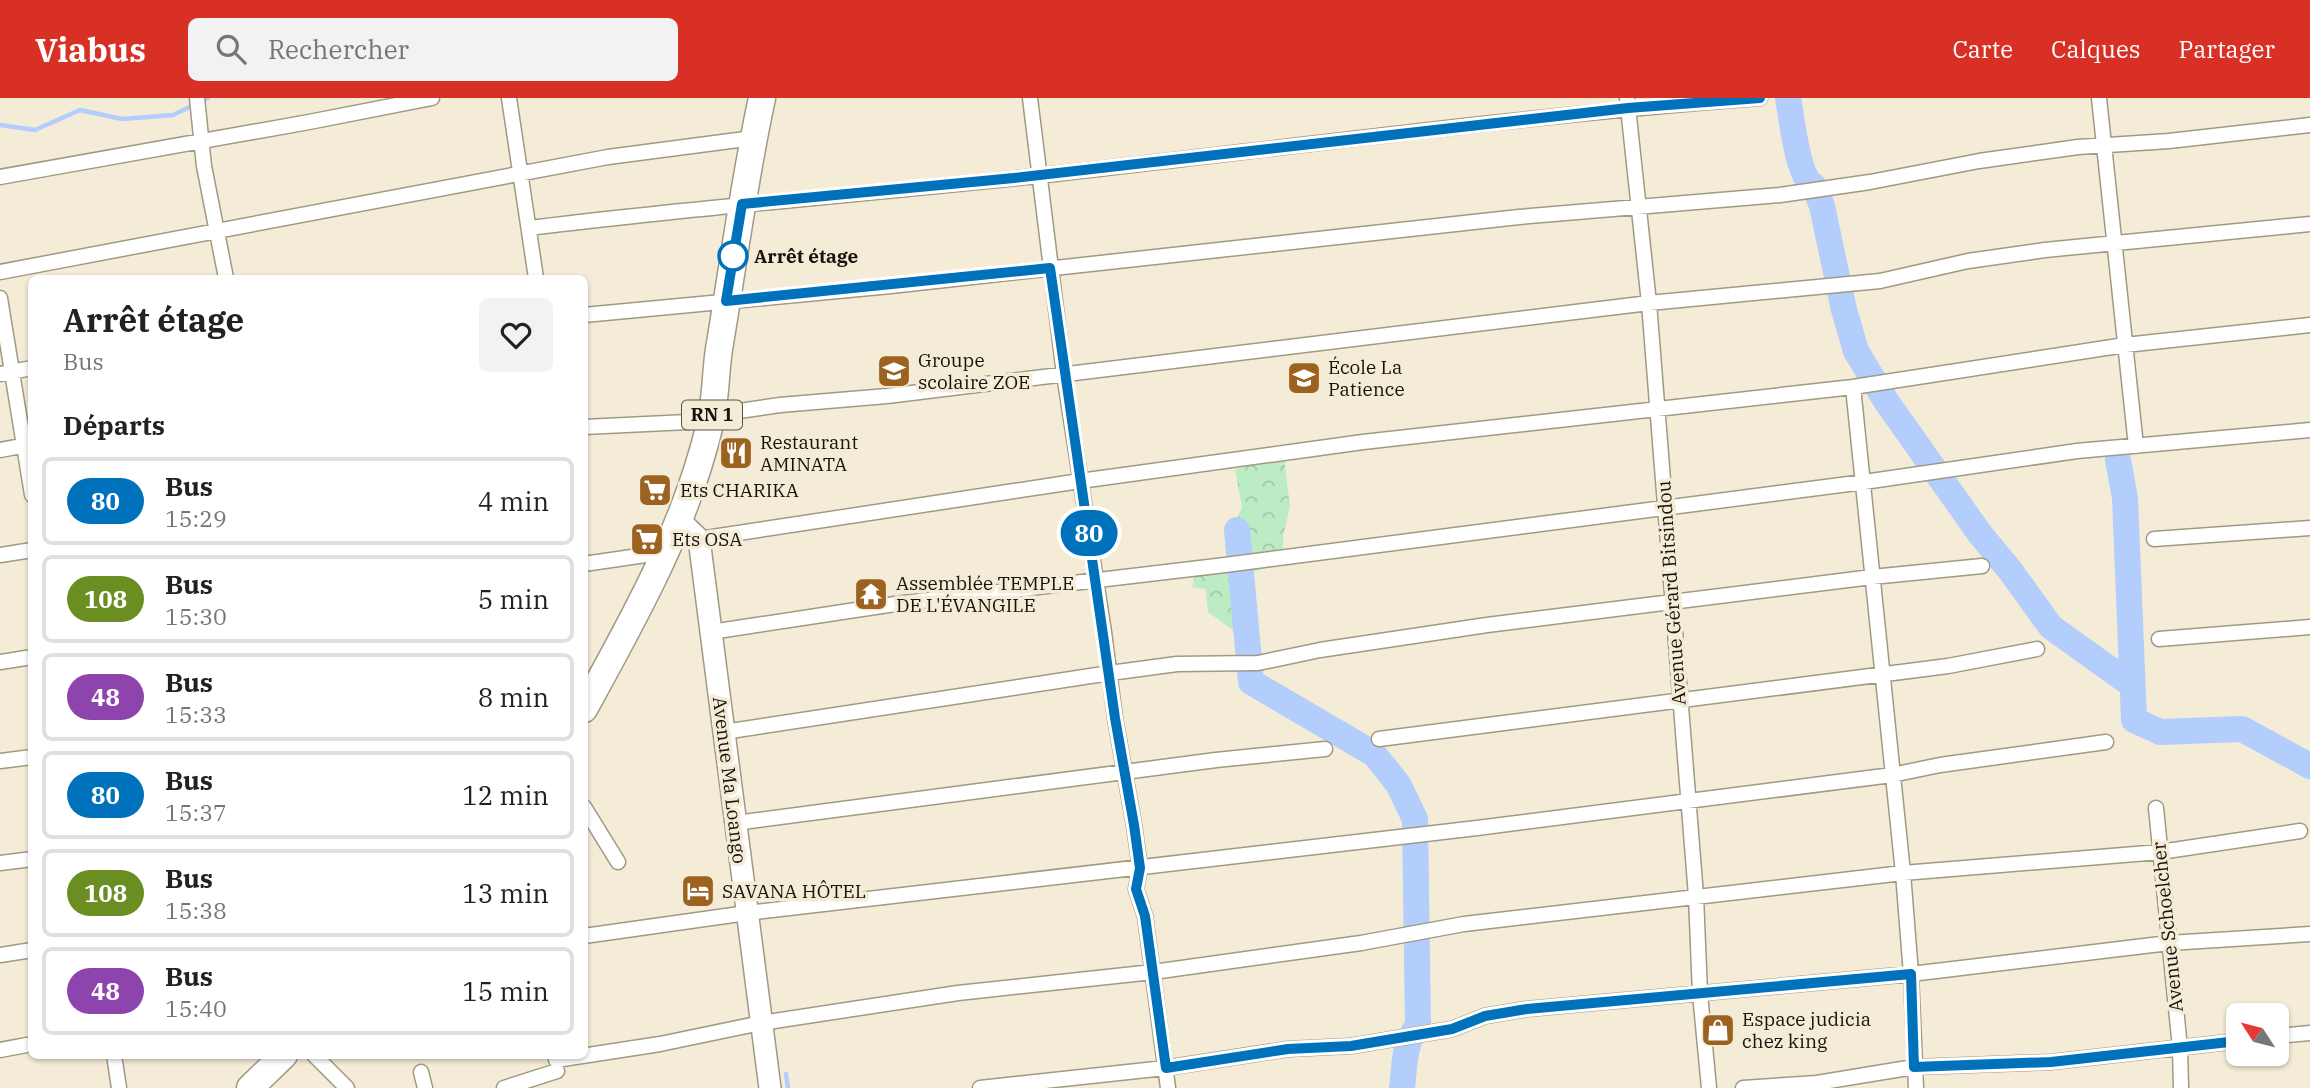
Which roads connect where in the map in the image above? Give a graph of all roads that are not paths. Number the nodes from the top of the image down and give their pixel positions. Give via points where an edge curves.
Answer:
1 (197, 98) edge
2 (432, 98) edge
3 (509, 98) edge
4 (762, 98) edge
5 (1030, 98) edge
6 (1760, 98) edge
7 (2099, 98) edge
8 (1628, 103) edge
9 (2310, 125) edge
10 (753, 138) junction
11 (201, 141) junction
12 (2103, 146) junction
13 (521, 173) junction
14 (1039, 175) junction
15 (0, 177) edge
16 (742, 204) junction
17 (1639, 207) junction
18 (2310, 224) edge
19 (530, 228) junction
20 (217, 232) junction
21 (2113, 243) junction
22 (1050, 268) junction
23 (0, 272) edge
24 (225, 275) edge
25 (533, 275) edge
26 (0, 298) edge
27 (726, 301) junction
28 (1648, 303) junction
29 (588, 315) edge
30 (2310, 325) edge
31 (2125, 345) junction
32 (28, 369) edge
33 (6, 373) edge
34 (1064, 374) junction
35 (1853, 387) junction
36 (1657, 409) junction
37 (712, 415) junction
38 (588, 427) edge
39 (2310, 430) edge
40 (28, 445) edge
41 (2136, 446) junction
42 (0, 450) edge
43 (1080, 481) junction
44 (1864, 482) junction
45 (1664, 508) junction
46 (2310, 528) edge
47 (690, 530) junction
48 (2154, 539) dead end
49 (28, 551) edge
50 (668, 551) junction
51 (0, 555) edge
52 (588, 563) edge
53 (1982, 566) dead end
54 (1872, 577) junction
55 (1096, 579) junction
56 (1672, 603) junction
57 (2310, 627) edge
58 (711, 632) junction
59 (2159, 639) dead end
60 (2037, 649) dead end
61 (28, 658) edge
62 (0, 662) edge
63 (1110, 673) junction
64 (1884, 675) junction
65 (1679, 701) junction
66 (588, 702) edge
67 (724, 732) junction
68 (1379, 739) dead end
69 (2106, 742) dead end
70 (1325, 749) dead end
71 (28, 758) edge
72 (0, 761) edge
73 (1126, 773) junction
74 (1892, 775) junction
75 (1687, 800) junction
76 (2155, 808) dead end
77 (588, 814) edge
78 (736, 823) junction
79 (2300, 831) dead end
80 (2160, 852) junction
81 (28, 860) edge
82 (0, 863) edge
83 (618, 863) dead end
84 (1140, 868) junction
85 (1903, 873) junction
86 (1696, 896) junction
87 (747, 913) junction
88 (2310, 934) edge
89 (588, 935) edge
90 (2169, 943) junction
91 (28, 951) edge
92 (0, 955) edge
93 (1153, 972) junction
94 (1911, 974) junction
95 (1700, 994) junction
96 (761, 1023) junction
97 (2310, 1033) edge
98 (2289, 1035) edge
99 (2226, 1042) edge
100 (28, 1045) edge
101 (2180, 1048) junction
102 (0, 1050) edge
103 (115, 1059) edge
104 (280, 1059) edge
105 (318, 1059) edge
106 (1914, 1067) junction
107 (556, 1068) edge
108 (1166, 1068) junction
109 (421, 1072) dead end
110 (119, 1088) edge
111 (250, 1088) edge
112 (348, 1088) edge
113 (425, 1088) edge
114 (504, 1088) edge
115 (770, 1088) edge
116 (981, 1088) edge
117 (1168, 1088) edge
118 (1709, 1088) edge
119 (1743, 1088) edge
120 (1916, 1088) edge
121 (2181, 1088) edge

1 - 11 street
2 - 11 street
3 - 13 street
4 - 10 highway, RN 1
5 - 14 street
6 - 8 street
7 - 12 street
8 - 14 street
8 - 17 street, Avenue Gérard Bitsindou
9 - 12 street
10 - 13 street
10 - 16 highway, RN 1
11 - 15 street
11 - 20 street
12 - 17 street via 1979,161 1780,195
12 - 21 street
13 - 19 street
13 - 20 street
14 - 16 street
14 - 22 street
16 - 19 street
16 - 27 highway, RN 1
17 - 22 street
17 - 28 street, Avenue Gérard Bitsindou
18 - 21 street
19 - 25 street
20 - 23 street
20 - 24 street
21 - 28 street via 1968,261 1880,281
21 - 31 street
22 - 27 street
22 - 34 street
26 - 33 street
27 - 29 street
27 - 37 highway, RN 1
28 - 34 street
28 - 36 street, Avenue Gérard Bitsindou
30 - 31 street
31 - 35 street
31 - 41 street
32 - 33 street
33 - 40 street
34 - 37 street
34 - 43 street
35 - 36 street
35 - 44 street
36 - 43 street via 1363,442
36 - 45 street, Avenue Gérard Bitsindou
37 - 38 street via 688,422
37 - 47 highway, RN 1
39 - 41 street
40 - 42 street
41 - 44 street
43 - 47 street
43 - 55 street
44 - 45 street
44 - 54 street
45 - 55 street
45 - 56 street, Avenue Gérard Bitsindou
46 - 48 street
47 - 50 highway, RN 1
47 - 58 main road, Avenue Ma Loango
49 - 51 street
50 - 52 street
50 - 66 highway, RN 1
53 - 54 street
54 - 56 street
54 - 64 street
55 - 58 street
55 - 63 street
56 - 63 street via 1487,625 1258,663 1177,664
56 - 65 street, Avenue Gérard Bitsindou
57 - 59 street
58 - 67 main road, Avenue Ma Loango
60 - 64 street
61 - 62 street
63 - 67 street
63 - 73 street
64 - 65 street
64 - 74 street
65 - 68 street
65 - 75 street, Avenue Gérard Bitsindou
67 - 78 main road, Avenue Ma Loango
69 - 74 street
70 - 73 street
71 - 72 street
73 - 78 street
73 - 84 street
74 - 75 street
74 - 85 street
75 - 84 street
75 - 86 street, Avenue Gérard Bitsindou
76 - 80 street, Avenue Schoelcher
77 - 83 street
78 - 87 main road, Avenue Ma Loango
79 - 80 street
80 - 85 street
80 - 90 street, Avenue Schoelcher
81 - 82 street
84 - 87 street
84 - 93 street via 1136,889
85 - 86 street
85 - 94 street
86 - 93 street via 1464,924
86 - 95 street, Avenue Gérard Bitsindou
87 - 89 street
87 - 96 main road, Avenue Ma Loango
88 - 90 street
90 - 94 street
90 - 101 street, Avenue Schoelcher
91 - 92 street
93 - 96 street via 958,993
93 - 108 street
94 - 95 street
94 - 106 street
95 - 108 street via 1527,1009 1485,1016 1452,1029 1351,1046 1288,1049
95 - 118 street, Avenue Gérard Bitsindou
96 - 107 street
96 - 115 main road, Avenue Ma Loango
97 - 98 street
99 - 101 street
100 - 102 street
101 - 106 street via 2051,1062
101 - 121 street, Avenue Schoelcher
103 - 110 street
104 - 111 highway
105 - 112 street
106 - 119 street via 1817,1083
106 - 120 street
107 - 114 street
108 - 116 street
108 - 117 street
109 - 113 street

